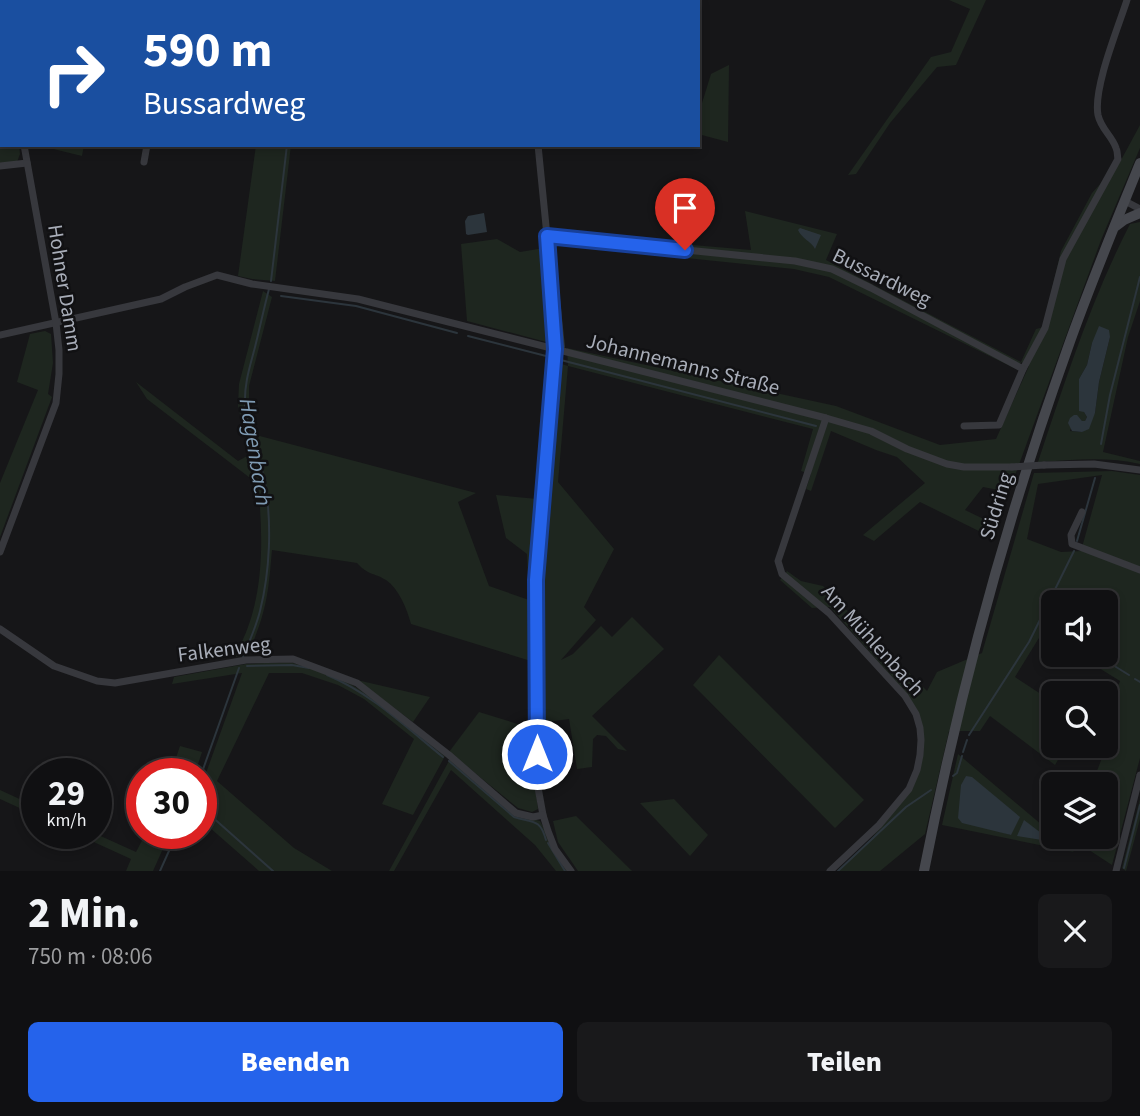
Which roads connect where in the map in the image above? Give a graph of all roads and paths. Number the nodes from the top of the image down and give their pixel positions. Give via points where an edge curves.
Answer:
1 (1127, 0) edge
2 (24, 147) edge
3 (147, 147) edge
4 (538, 147) edge
5 (144, 162) dead end
6 (27, 163) junction
7 (1140, 163) edge
8 (0, 166) edge
9 (1125, 201) junction
10 (1140, 211) edge
11 (1115, 226) junction
12 (547, 236) junction
13 (56, 323) junction
14 (0, 335) edge
15 (555, 349) junction
16 (1023, 369) junction
17 (826, 418) junction
18 (964, 426) dead end
19 (1140, 470) edge
20 (1082, 512) dead end
21 (0, 552) edge
22 (1140, 570) edge
23 (0, 629) edge
24 (1140, 775) edge
25 (543, 815) junction
26 (571, 871) edge
27 (830, 871) edge
28 (924, 871) edge
29 (1115, 871) edge

1 - 16 street via 1097,101 1102,127 1118,159 1063,260 1045,327
2 - 6 street, Hohner Damm
3 - 5 street
4 - 12 street
6 - 8 street
6 - 13 street, Hohner Damm
7 - 9 main road, Südring
9 - 10 street
9 - 11 main road, Südring
10 - 11 main road
11 - 28 main road, Südring via 1067,349 997,566 953,734
12 - 15 street
12 - 16 street, Bussardweg via 795,261 832,269
13 - 14 street, Johannemanns Straße
13 - 15 street, Johannemanns Straße via 161,299 217,275 358,299
13 - 21 street, Hohner Damm via 56,403
15 - 17 street, Johannemanns Straße
15 - 25 street via 536,580 537,782
16 - 18 street via 999,425
17 - 19 street, Johannemanns Straße, bridge via 964,467 1094,464
17 - 27 street, Am Mühlenbach via 778,561 782,574 829,612 905,696 916,715 921,740 909,789
20 - 22 street via 1071,535 1072,544
23 - 25 street, Falkenweg via 54,666 115,683 246,660 293,659 357,683 516,813
24 - 29 street
25 - 26 street via 555,849

